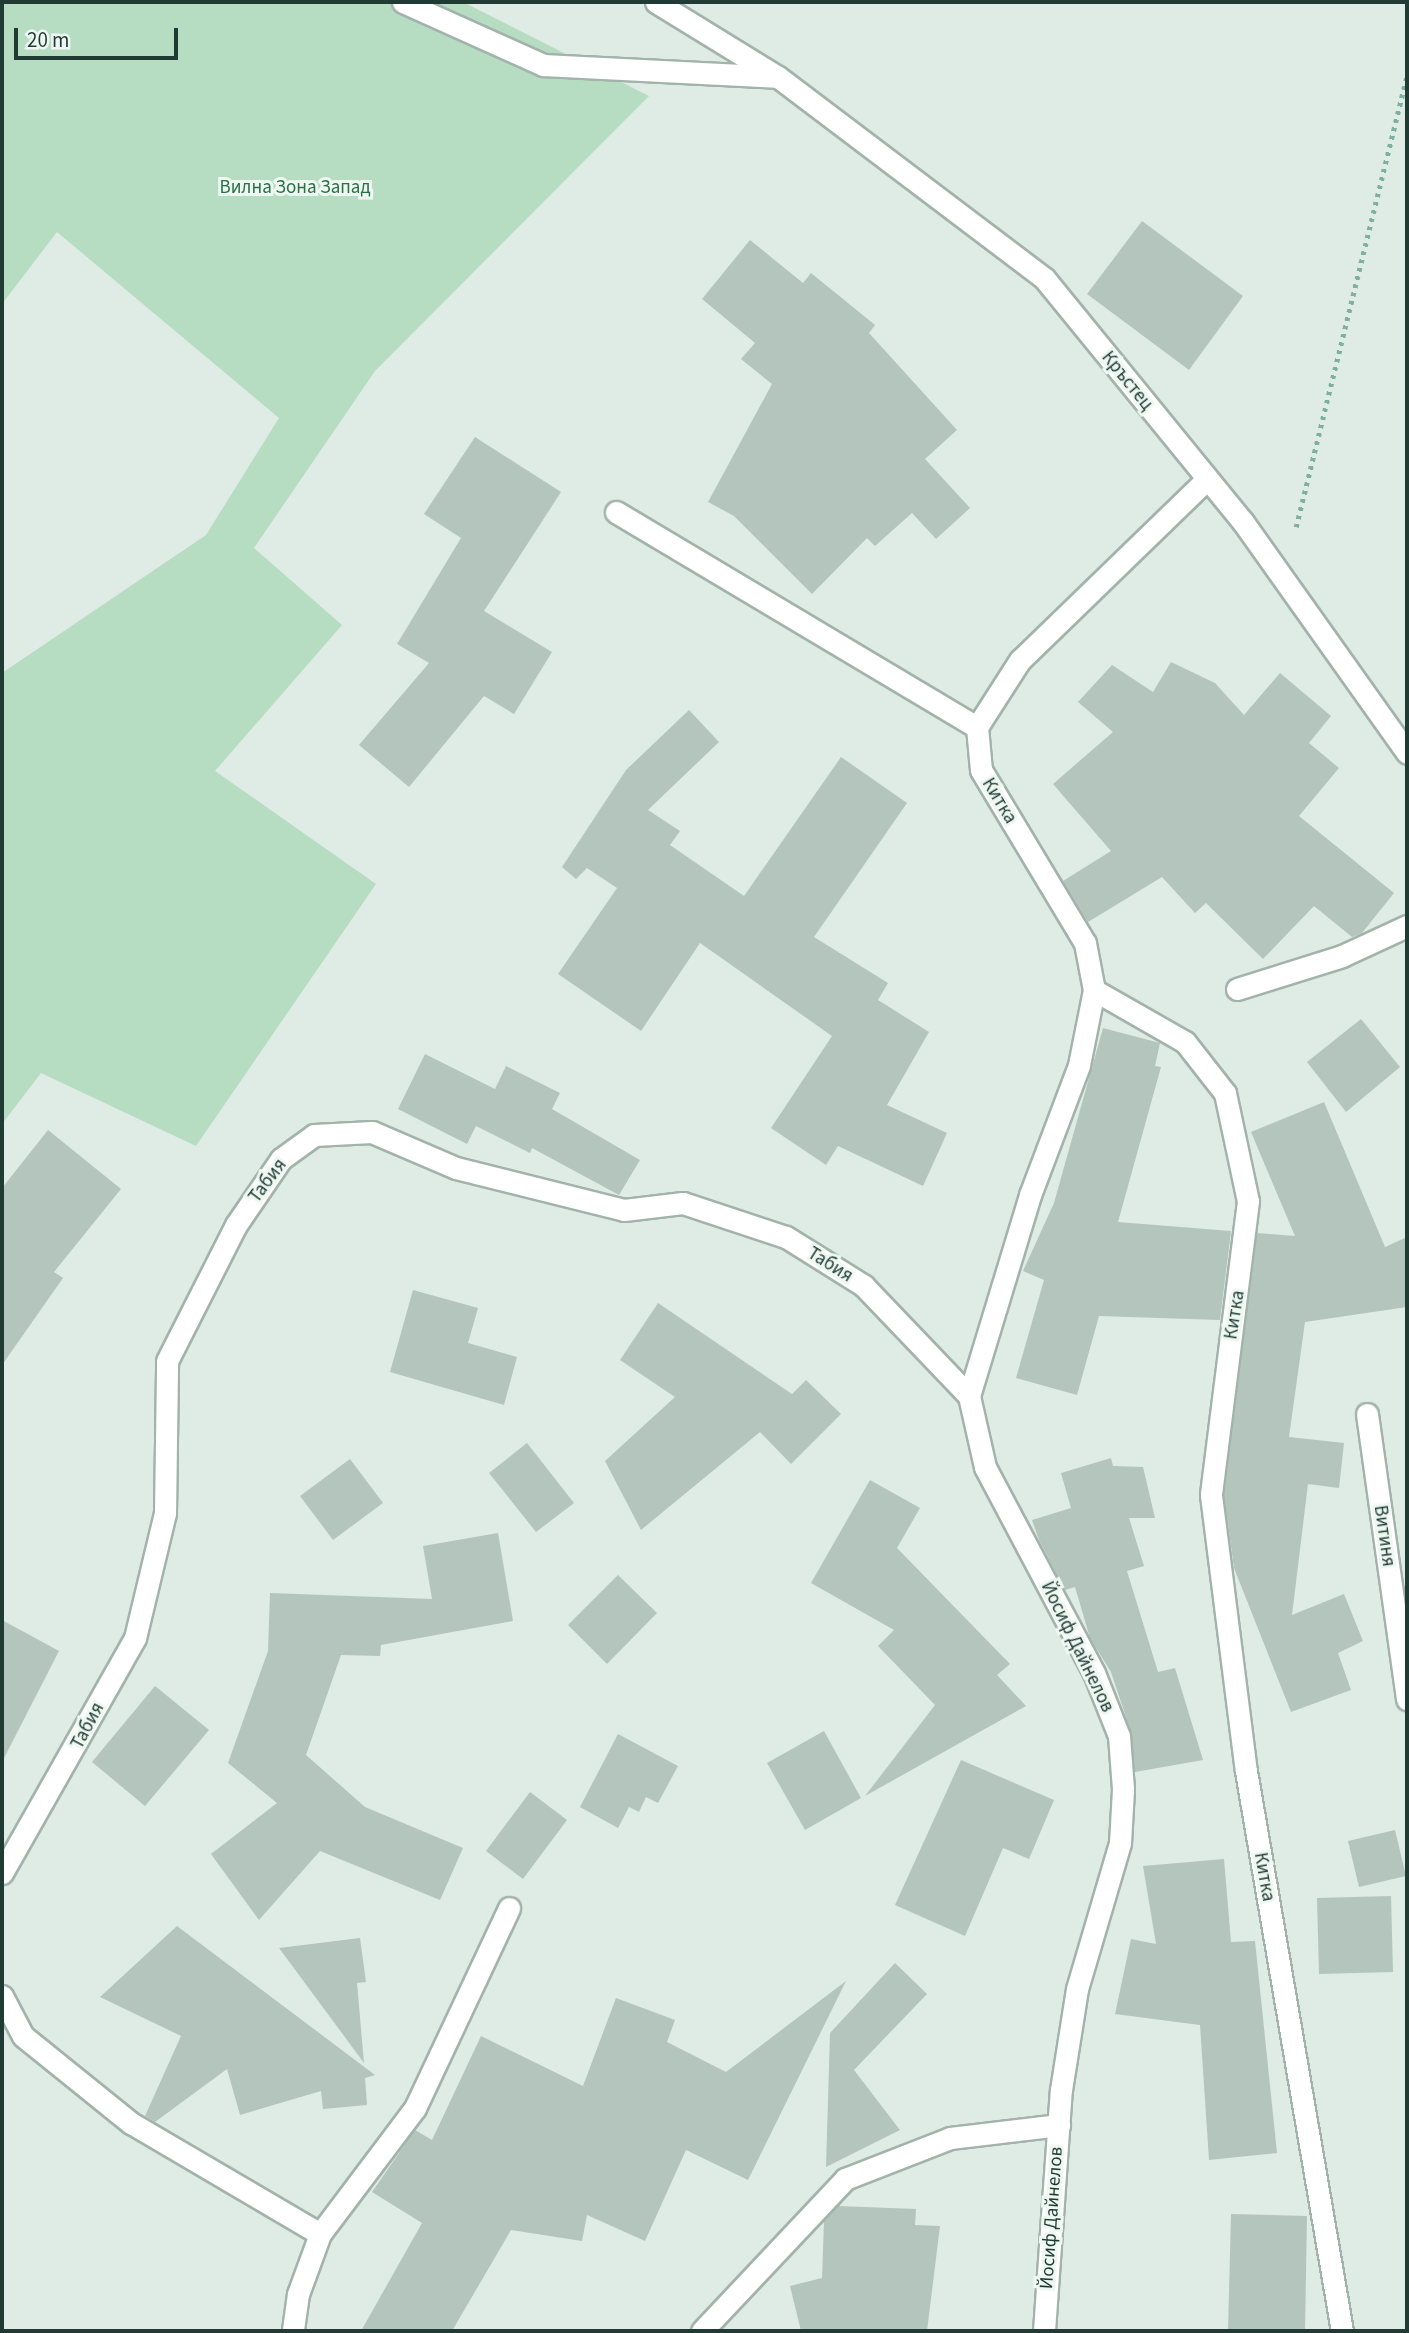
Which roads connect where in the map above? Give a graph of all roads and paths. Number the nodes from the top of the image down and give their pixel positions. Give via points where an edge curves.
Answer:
1 (403, 2) edge
2 (656, 2) edge
3 (1407, 76) edge
4 (778, 77) junction
5 (1207, 479) junction
6 (616, 512) dead end
7 (1283, 579) junction
8 (977, 727) junction
9 (1407, 753) edge
10 (1407, 926) edge
11 (1094, 989) junction
12 (1237, 989) dead end
13 (969, 1395) junction
14 (1367, 1414) dead end
15 (1407, 1699) edge
16 (2, 1873) edge
17 (509, 1908) dead end
18 (2, 1996) edge
19 (1059, 2125) junction
20 (320, 2234) junction
21 (293, 2331) edge
22 (702, 2331) edge
23 (1044, 2331) edge
24 (1342, 2331) edge

1 - 4 street via 543,65
2 - 4 street, Кръстец
3 - 7 path
4 - 5 street, Кръстец via 1044,278
5 - 7 street, Кръстец
5 - 8 street via 1020,660
6 - 8 street
7 - 9 street, Кръстец
8 - 11 street, Китка via 981,771 1085,943
10 - 12 street via 1342,956
11 - 13 street, Йосиф Дайнелов via 1079,1065 1031,1195
11 - 24 street, Китка via 1185,1042 1225,1093 1248,1201 1211,1495 1246,1771
13 - 16 street, Табия via 864,1286 786,1237 683,1203 624,1210 469,1171 372,1132 314,1135 281,1159 236,1225 167,1361 165,1513 135,1638
13 - 19 street, Йосиф Дайнелов via 985,1467 1094,1673 1119,1736 1120,1843 1077,1989
14 - 15 street, Витиня
17 - 20 street via 415,2108
18 - 20 street via 23,2036 131,2123
19 - 22 street via 950,2138 845,2179
19 - 23 street, Йосиф Дайнелов
20 - 21 street via 298,2294

